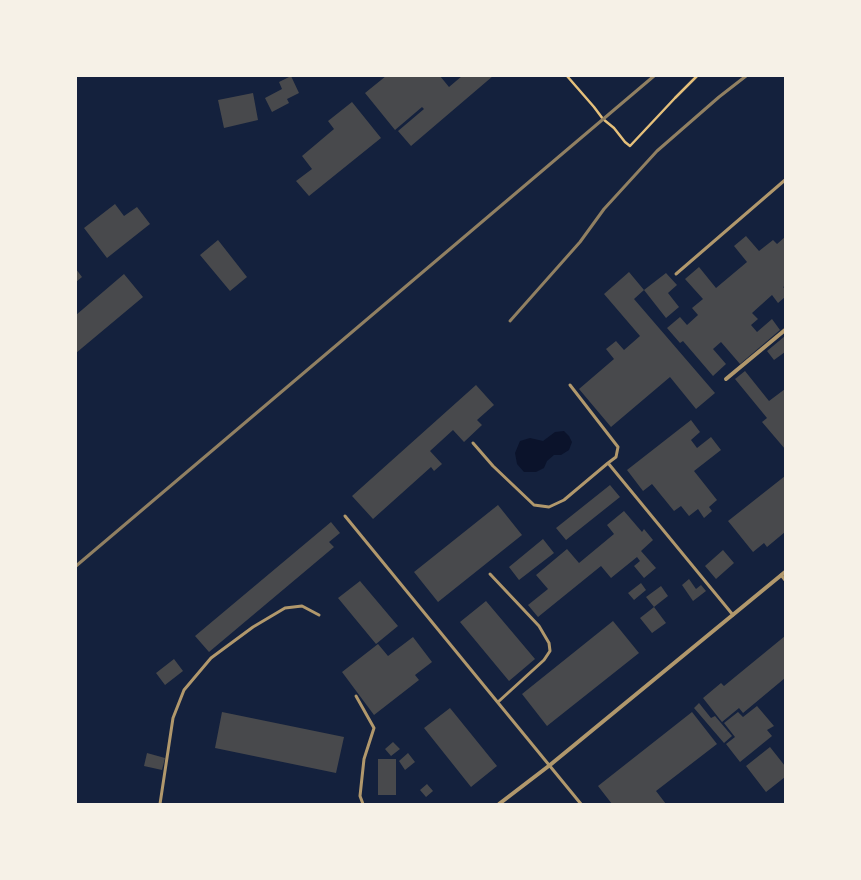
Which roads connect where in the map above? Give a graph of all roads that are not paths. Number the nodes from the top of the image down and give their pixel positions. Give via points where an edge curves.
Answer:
1 (785, 180) edge
2 (676, 274) dead end
3 (785, 330) edge
4 (726, 379) dead end
5 (570, 385) dead end
6 (473, 443) dead end
7 (608, 464) junction
8 (345, 516) dead end
9 (785, 572) edge
10 (490, 574) dead end
11 (781, 575) junction
12 (785, 580) edge
13 (319, 615) dead end
14 (733, 615) junction
15 (356, 696) dead end
16 (498, 702) junction
17 (550, 765) junction
18 (160, 804) edge
19 (363, 804) edge
20 (499, 804) edge
21 (581, 804) edge

1 - 2 lane
3 - 4 street
5 - 7 lane via 618,447 616,457
6 - 7 lane via 503,476 534,505 539,506 550,507 564,500
7 - 14 lane
8 - 16 lane
9 - 11 street
10 - 16 lane via 539,626 550,643 550,651 544,660
11 - 12 lane
11 - 14 street
13 - 18 lane via 302,606 285,608 253,626 211,658 184,690 173,718
14 - 17 street
15 - 19 lane via 374,728 364,759 360,796
16 - 17 lane
17 - 20 street
17 - 21 lane

